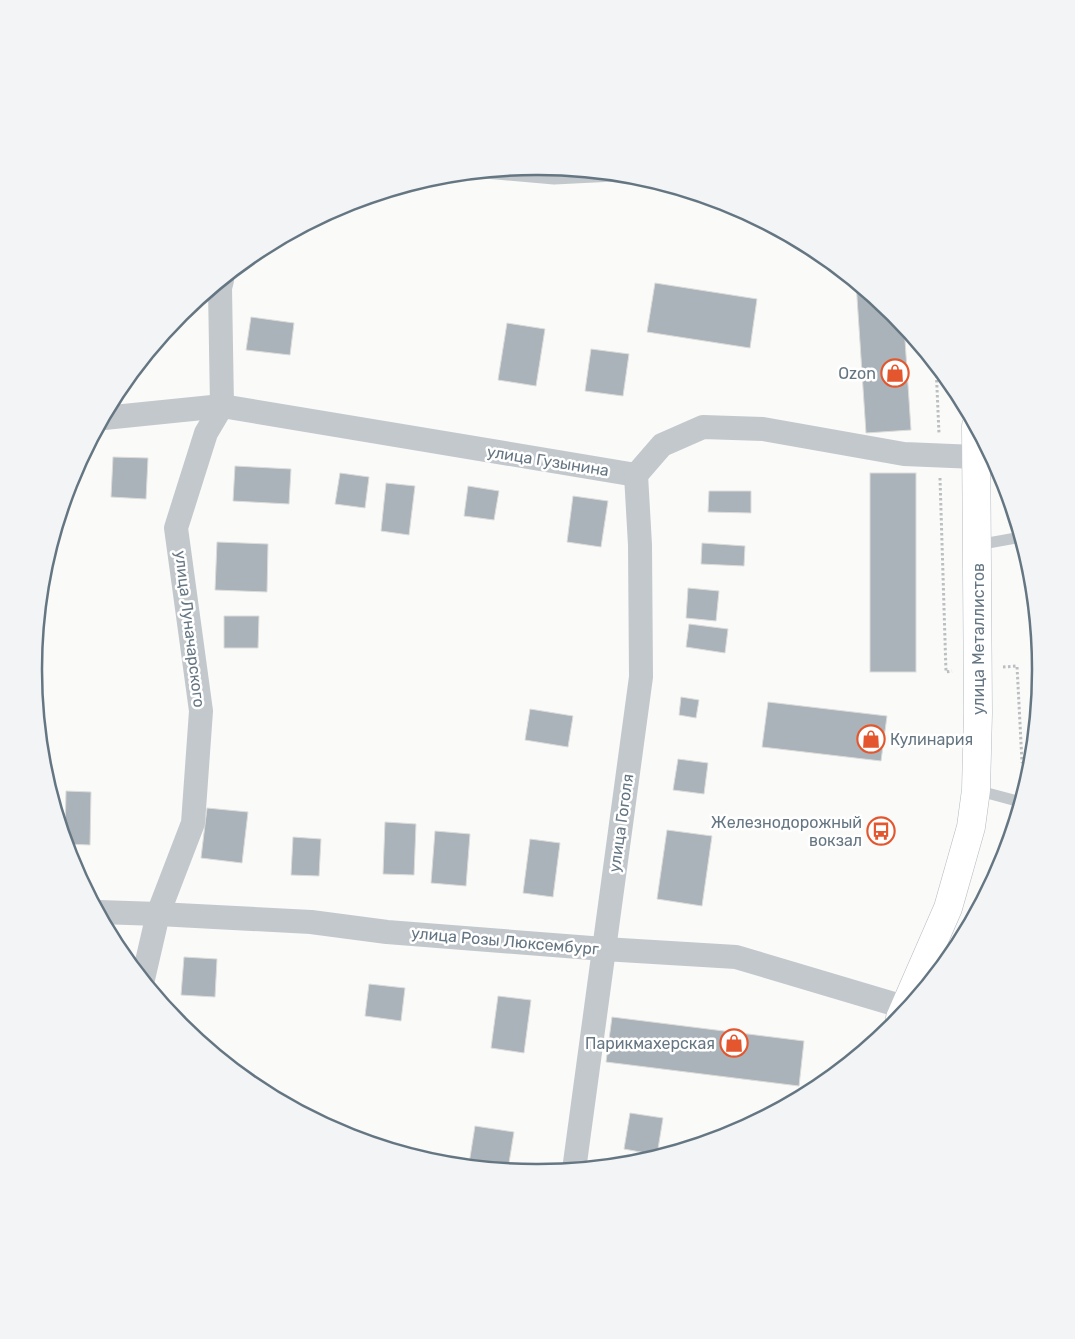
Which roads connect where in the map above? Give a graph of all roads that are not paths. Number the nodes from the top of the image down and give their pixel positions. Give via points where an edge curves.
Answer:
1 (540, 175) edge
2 (585, 177) edge
3 (220, 290) edge
4 (222, 406) junction
5 (112, 417) edge
6 (976, 441) edge
7 (976, 457) junction
8 (636, 476) junction
9 (1015, 538) edge
10 (977, 545) junction
11 (976, 790) junction
12 (1015, 800) edge
13 (107, 912) edge
14 (158, 914) junction
15 (604, 949) junction
16 (145, 971) edge
17 (915, 990) edge
18 (906, 1001) edge
19 (575, 1163) edge

1 - 2 lane via 554,179
3 - 4 street
4 - 5 street, улица Гузынина
4 - 8 street, улица Гузынина
4 - 14 street, улица Луначарского via 206,433 176,528 201,711 194,823
6 - 7 main road, улица Металлистов
7 - 8 street via 904,454 763,429 703,427 662,445
7 - 10 main road, улица Металлистов
8 - 15 street, улица Гоголя via 641,677
9 - 10 lane
10 - 11 main road, улица Металлистов
11 - 12 lane
11 - 17 main road, улица Металлистов via 971,827 948,908
13 - 14 street, улица Розы Люксембург
14 - 15 street, улица Розы Люксембург via 312,922 387,932
14 - 16 street, улица Луначарского
15 - 18 street, улица Розы Люксембург via 736,957
15 - 19 street, улица Гоголя

